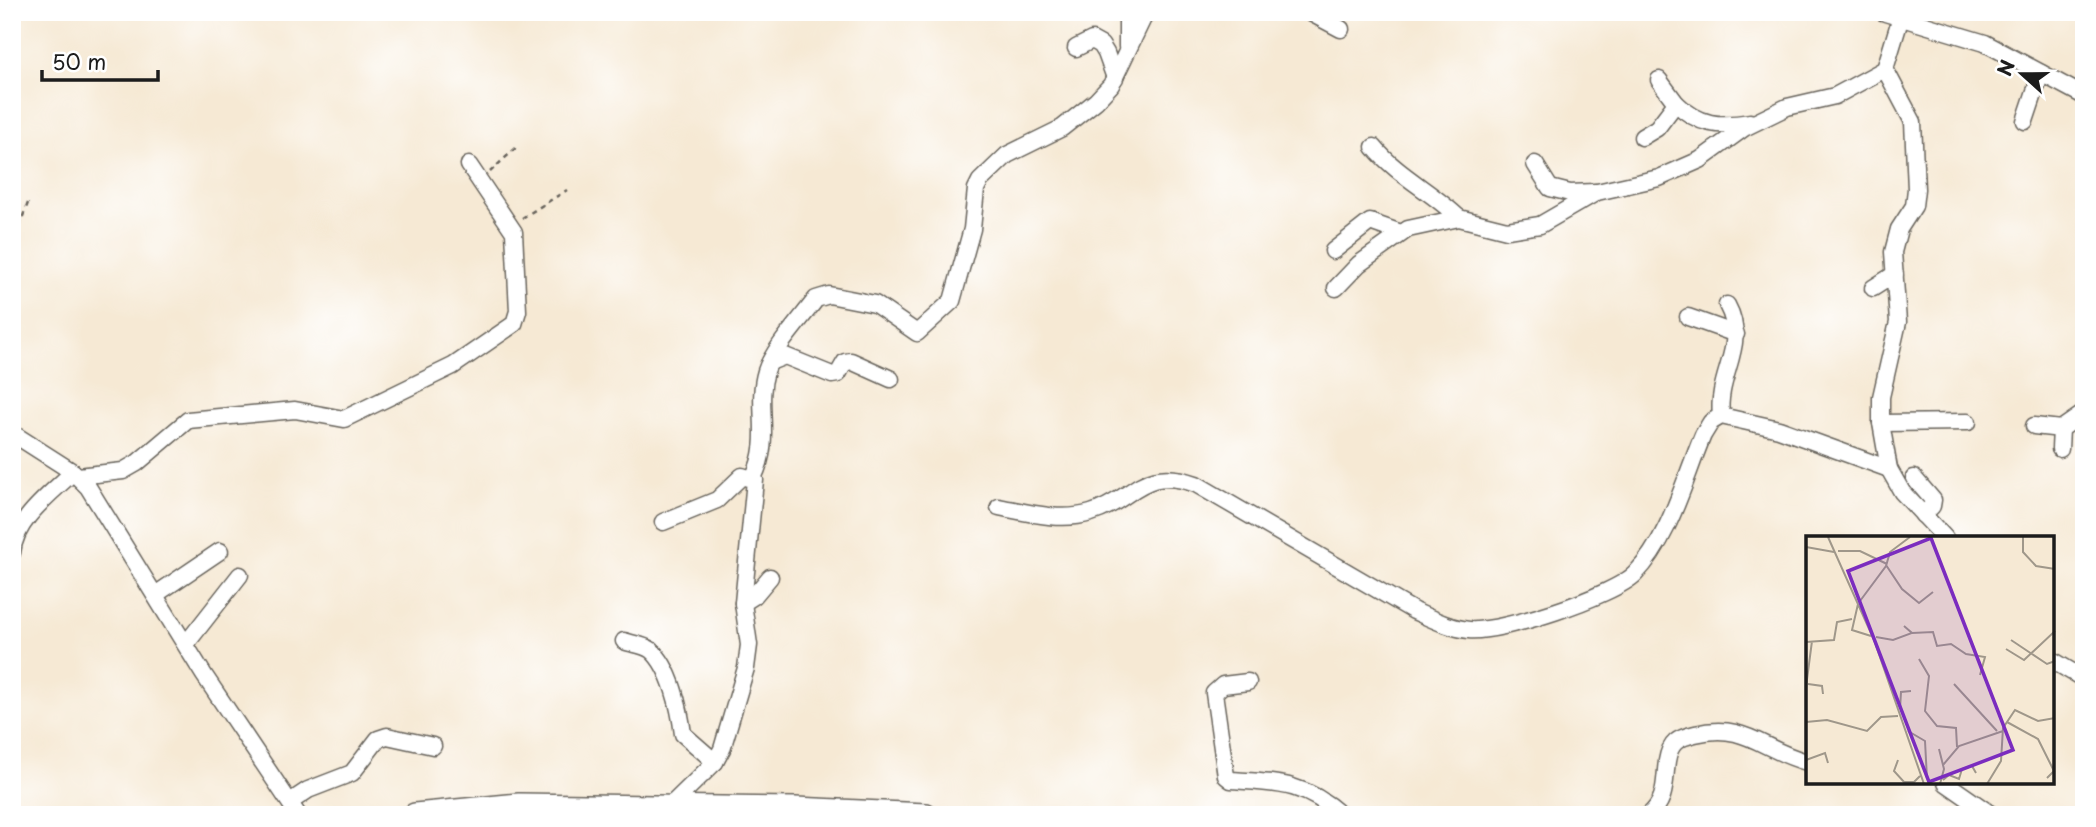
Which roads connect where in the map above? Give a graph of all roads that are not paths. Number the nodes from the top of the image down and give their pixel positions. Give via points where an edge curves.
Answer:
1 (1127, 12) edge
2 (1146, 12) edge
3 (1308, 12) edge
4 (1882, 12) edge
5 (1900, 20) junction
6 (1341, 29) dead end
7 (1076, 48) dead end
8 (1127, 52) junction
9 (1885, 69) junction
10 (2041, 73) junction
11 (1115, 78) junction
12 (1659, 80) dead end
13 (2084, 96) edge
14 (1676, 103) junction
15 (1759, 121) junction
16 (2025, 121) dead end
17 (1642, 137) dead end
18 (1374, 147) dead end
19 (1535, 164) dead end
20 (469, 165) dead end
21 (1597, 192) junction
22 (1458, 218) junction
23 (1401, 233) junction
24 (1333, 251) dead end
25 (1895, 274) junction
26 (1336, 288) dead end
27 (1873, 288) dead end
28 (1727, 305) dead end
29 (1688, 317) dead end
30 (1736, 334) junction
31 (771, 362) junction
32 (891, 379) dead end
33 (2084, 413) edge
34 (1721, 416) junction
35 (1968, 422) dead end
36 (1881, 423) junction
37 (2034, 426) dead end
38 (2061, 429) junction
39 (12, 433) edge
40 (2060, 449) dead end
41 (1889, 469) junction
42 (75, 474) junction
43 (753, 478) junction
44 (1914, 478) dead end
45 (999, 507) dead end
46 (1923, 515) junction
47 (663, 522) dead end
48 (1943, 536) edge
49 (220, 551) dead end
50 (12, 553) edge
51 (240, 575) dead end
52 (770, 576) dead end
53 (155, 595) junction
54 (743, 603) junction
55 (624, 641) dead end
56 (186, 645) junction
57 (2054, 661) edge
58 (2084, 679) edge
59 (1248, 682) dead end
60 (433, 746) dead end
61 (1806, 761) edge
62 (715, 762) junction
63 (1949, 785) edge
64 (670, 806) dead end
65 (294, 808) edge
66 (415, 815) edge
67 (926, 815) edge
68 (1341, 815) edge
69 (1649, 815) edge
70 (1992, 815) edge

1 - 8 street
2 - 8 street
3 - 6 street
4 - 5 street
5 - 9 street
5 - 10 street via 1960,34
7 - 11 street via 1092,40 1101,45
8 - 11 street
9 - 15 street via 1835,96 1800,103
9 - 25 street via 1913,122 1916,149 1914,206 1896,240
10 - 13 street
10 - 16 street
11 - 31 street via 1075,119 1007,155 980,181 975,189 972,229 948,308 917,333 875,304 822,296
12 - 14 street
14 - 15 street via 1703,123
14 - 17 street via 1657,128
15 - 21 street via 1700,160 1659,178
18 - 22 street via 1403,177 1433,194
19 - 21 street via 1550,188
20 - 42 street via 514,232 514,324 453,366 344,419 295,410 188,420 123,471
21 - 22 street via 1525,229 1490,228
22 - 23 street
23 - 24 street via 1370,222
23 - 26 street
25 - 27 street
25 - 36 street via 1898,330 1881,397
28 - 30 street via 1736,322
29 - 30 street
30 - 34 street via 1721,388
31 - 32 street via 785,356 832,375 851,361
31 - 43 street via 763,387 764,446
33 - 38 street
34 - 41 street via 1779,429
34 - 45 street via 1703,435 1670,517 1634,575 1573,607 1472,631 1414,611 1182,479 1138,485 1092,513 1046,516
35 - 36 street
36 - 41 street
37 - 38 street
38 - 40 street
39 - 42 street
41 - 46 street
42 - 50 street via 24,521
42 - 53 street via 88,487
43 - 47 street via 742,476 717,500
43 - 54 street via 757,484
44 - 46 street via 1933,500
46 - 48 street
49 - 53 street
51 - 56 street
52 - 54 street
53 - 56 street
54 - 62 street via 749,645 746,668
55 - 62 street via 650,650 657,659 680,706 683,734
56 - 65 street
57 - 58 street
59 - 68 street via 1223,685 1214,693 1226,776 1296,786 1322,798
60 - 65 street via 387,736 378,739 352,773 308,790
61 - 69 street via 1785,756 1728,729 1679,737 1670,747 1664,794
62 - 64 street
63 - 70 street
66 - 67 highway via 519,805

